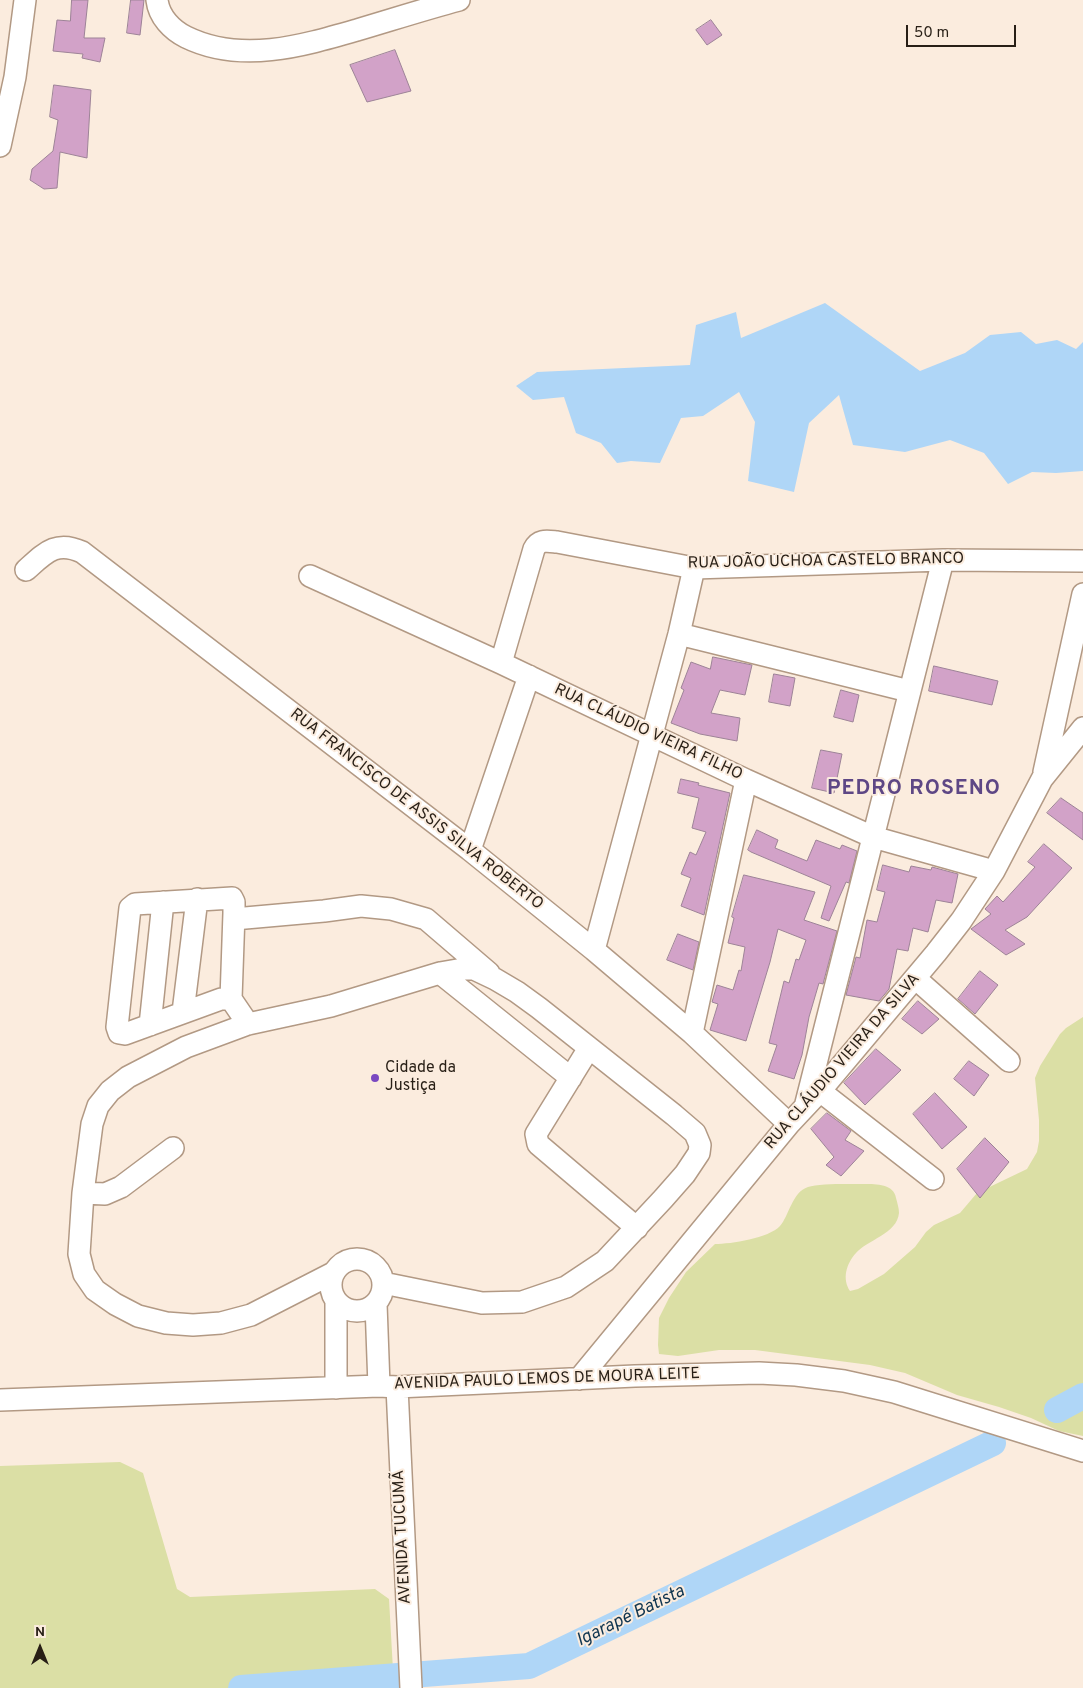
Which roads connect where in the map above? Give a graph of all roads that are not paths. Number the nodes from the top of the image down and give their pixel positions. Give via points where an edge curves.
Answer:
1 (25, 0) edge
2 (158, 0) edge
3 (459, 0) edge
4 (7, 75) edge
5 (0, 146) edge
6 (943, 560) junction
7 (1083, 561) edge
8 (694, 568) junction
9 (26, 570) dead end
10 (310, 576) dead end
11 (1083, 594) edge
12 (679, 634) junction
13 (501, 663) junction
14 (529, 676) junction
15 (909, 691) junction
16 (1083, 728) edge
17 (652, 735) junction
18 (1042, 779) junction
19 (746, 780) junction
20 (873, 837) junction
21 (470, 850) junction
22 (994, 871) junction
23 (197, 899) junction
24 (163, 902) junction
25 (234, 919) junction
26 (594, 950) junction
27 (440, 973) junction
28 (915, 978) junction
29 (495, 979) junction
30 (231, 999) junction
31 (183, 1012) junction
32 (248, 1024) junction
33 (150, 1025) junction
34 (692, 1033) junction
35 (590, 1048) junction
36 (1010, 1061) dead end
37 (571, 1078) junction
38 (813, 1097) junction
39 (789, 1124) junction
40 (173, 1148) dead end
41 (933, 1179) dead end
42 (82, 1193) junction
43 (637, 1228) junction
44 (333, 1273) junction
45 (383, 1283) junction
46 (336, 1302) junction
47 (376, 1304) junction
48 (579, 1379) junction
49 (388, 1386) junction
50 (336, 1388) junction
51 (0, 1400) edge
52 (1083, 1452) edge
53 (411, 1688) edge

1 - 4 street
2 - 3 street via 165,21 179,34 223,50 253,52 291,48
4 - 5 street
6 - 7 street, RUA JOÃO UCHOA CASTELO BRANCO
6 - 8 street, RUA JOÃO UCHOA CASTELO BRANCO
6 - 15 street
8 - 12 street
8 - 13 street, RUA JOÃO UCHOA CASTELO BRANCO via 541,541 534,549
9 - 21 street, RUA FRANCISCO DE ASSIS SILVA ROBERTO via 52,548 68,547 82,552
10 - 13 street, RUA CLÁUDIO VIEIRA FILHO
11 - 18 street
12 - 15 street
12 - 17 street
13 - 14 street, RUA CLÁUDIO VIEIRA FILHO
14 - 17 street, RUA CLÁUDIO VIEIRA FILHO
14 - 21 street
15 - 20 street
16 - 18 street, RUA CLÁUDIO VIEIRA DA SILVA
17 - 19 street, RUA CLÁUDIO VIEIRA FILHO
17 - 26 street
18 - 22 street, RUA CLÁUDIO VIEIRA DA SILVA
19 - 20 street, RUA CLÁUDIO VIEIRA FILHO
19 - 34 street
20 - 22 street, RUA CLÁUDIO VIEIRA FILHO
20 - 38 street
21 - 26 street, RUA FRANCISCO DE ASSIS SILVA ROBERTO
22 - 28 street, RUA CLÁUDIO VIEIRA DA SILVA via 961,921
23 - 24 street
23 - 25 street via 232,898
23 - 31 street
24 - 33 street
24 - 33 street via 135,904 130,908 117,1027 119,1033 125,1034
25 - 29 street via 361,906 391,908 426,919
25 - 30 street
26 - 34 street, RUA FRANCISCO DE ASSIS SILVA ROBERTO
27 - 29 street via 474,970
27 - 32 street via 330,1006
27 - 37 street
28 - 36 street
28 - 38 street, RUA CLÁUDIO VIEIRA DA SILVA
29 - 35 street via 518,992
30 - 31 street via 220,999
30 - 32 street
31 - 33 street
32 - 42 street via 186,1047 128,1077 110,1091 98,1106 92,1124
34 - 39 street, RUA FRANCISCO DE ASSIS SILVA ROBERTO
35 - 37 street
35 - 43 street via 695,1133 700,1145 699,1153 685,1174
37 - 43 street via 536,1134 538,1144
38 - 39 street, RUA CLÁUDIO VIEIRA DA SILVA
38 - 41 street
39 - 48 street, RUA CLÁUDIO VIEIRA DA SILVA
40 - 42 street via 120,1187 105,1194
42 - 44 street via 79,1254 84,1274 95,1290 138,1316 166,1323 221,1323 251,1315
43 - 45 street via 605,1261 566,1287 522,1302 482,1303
44 - 45 street via 350,1260 365,1260 378,1269
44 - 46 street via 330,1288
45 - 47 street
46 - 47 street via 348,1311 356,1312
46 - 50 street
47 - 49 street, AVENIDA TUCUMÃ
48 - 49 street, AVENIDA PAULO LEMOS DE MOURA LEITE
48 - 52 street, AVENIDA PAULO LEMOS DE MOURA LEITE via 759,1373 844,1381 894,1392
49 - 50 street, AVENIDA PAULO LEMOS DE MOURA LEITE
49 - 53 street, AVENIDA TUCUMÃ
50 - 51 street, AVENIDA PAULO LEMOS DE MOURA LEITE

